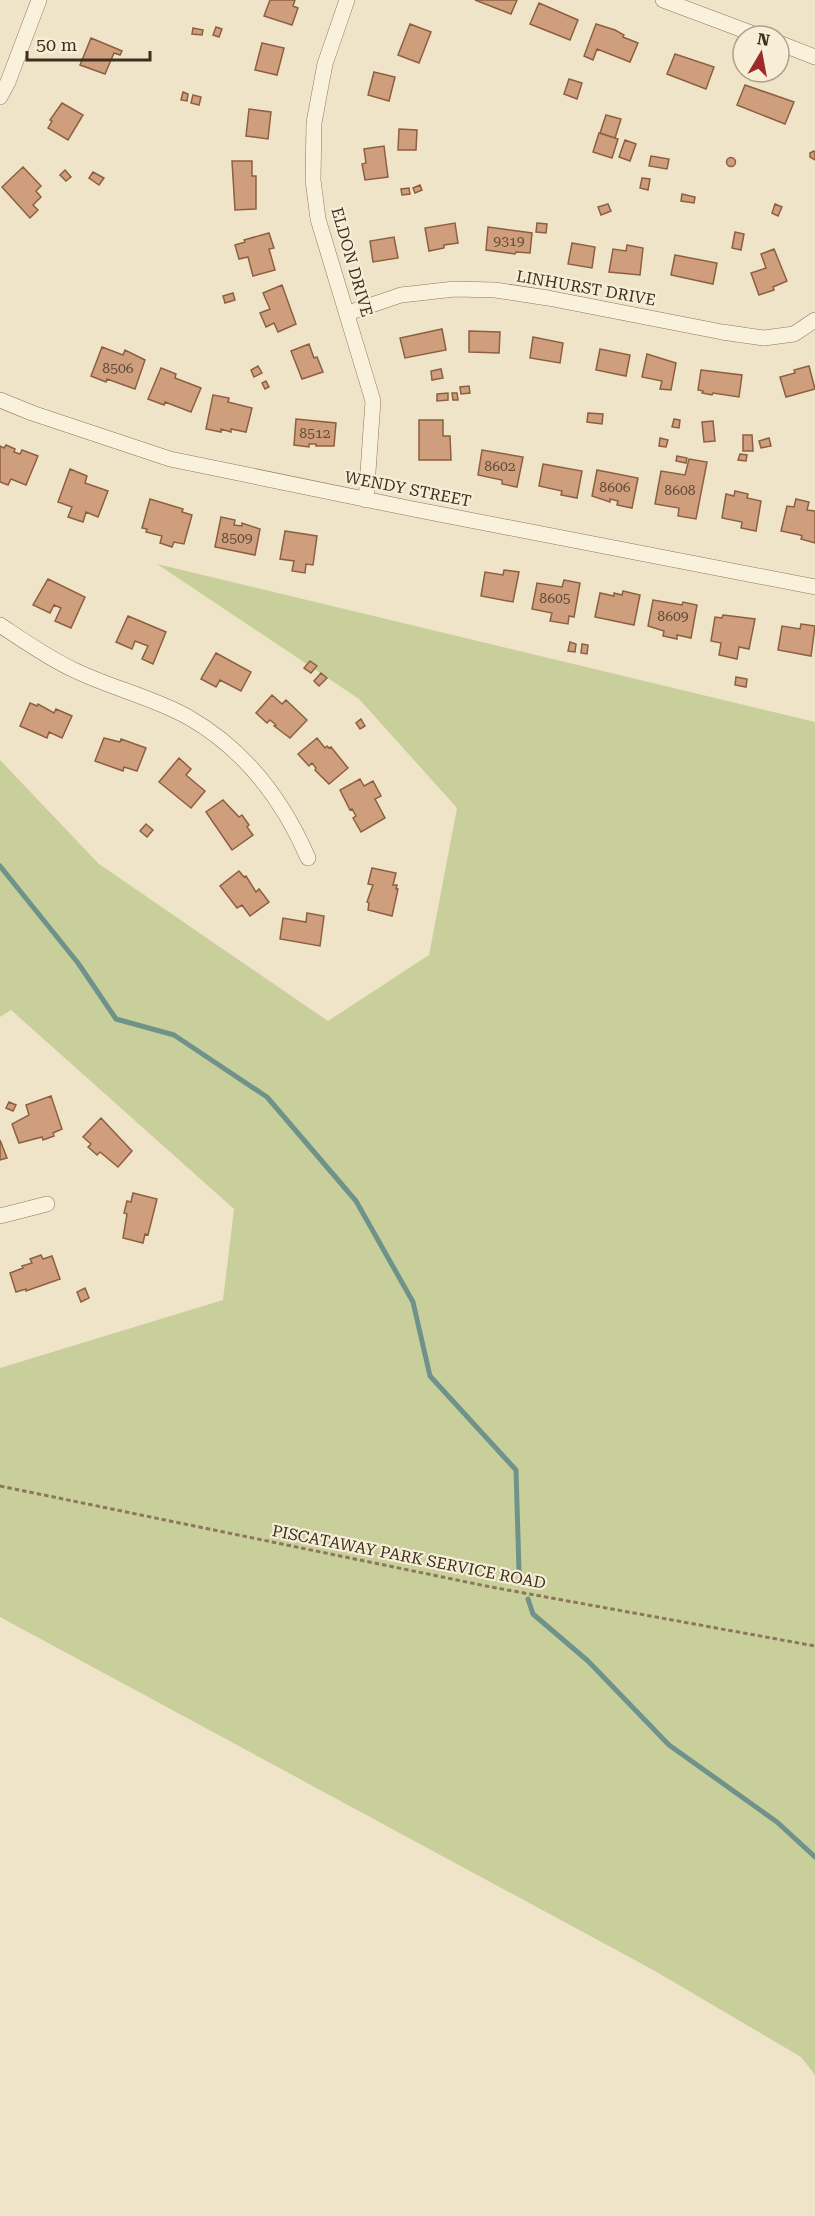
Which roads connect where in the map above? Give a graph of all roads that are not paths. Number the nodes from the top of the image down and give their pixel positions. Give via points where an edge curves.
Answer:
1 (39, 0) edge
2 (347, 0) edge
3 (663, 0) edge
4 (731, 26) edge
5 (791, 48) edge
6 (815, 57) edge
7 (0, 97) edge
8 (348, 313) junction
9 (815, 320) edge
10 (0, 400) edge
11 (366, 500) junction
12 (815, 587) edge
13 (0, 625) edge
14 (308, 858) dead end
15 (47, 1204) dead end
16 (0, 1216) edge

1 - 7 street
2 - 8 street, ELDON DRIVE via 325,64 313,149 318,219
3 - 4 street
5 - 6 street
8 - 9 street, LINHURST DRIVE via 400,296 455,289 548,297 764,338 794,334
8 - 11 street, ELDON DRIVE via 373,401
10 - 11 street, WENDY STREET via 170,459
11 - 12 street, WENDY STREET
13 - 14 street via 75,671 146,697 212,733 251,766 268,788 295,827
15 - 16 street

